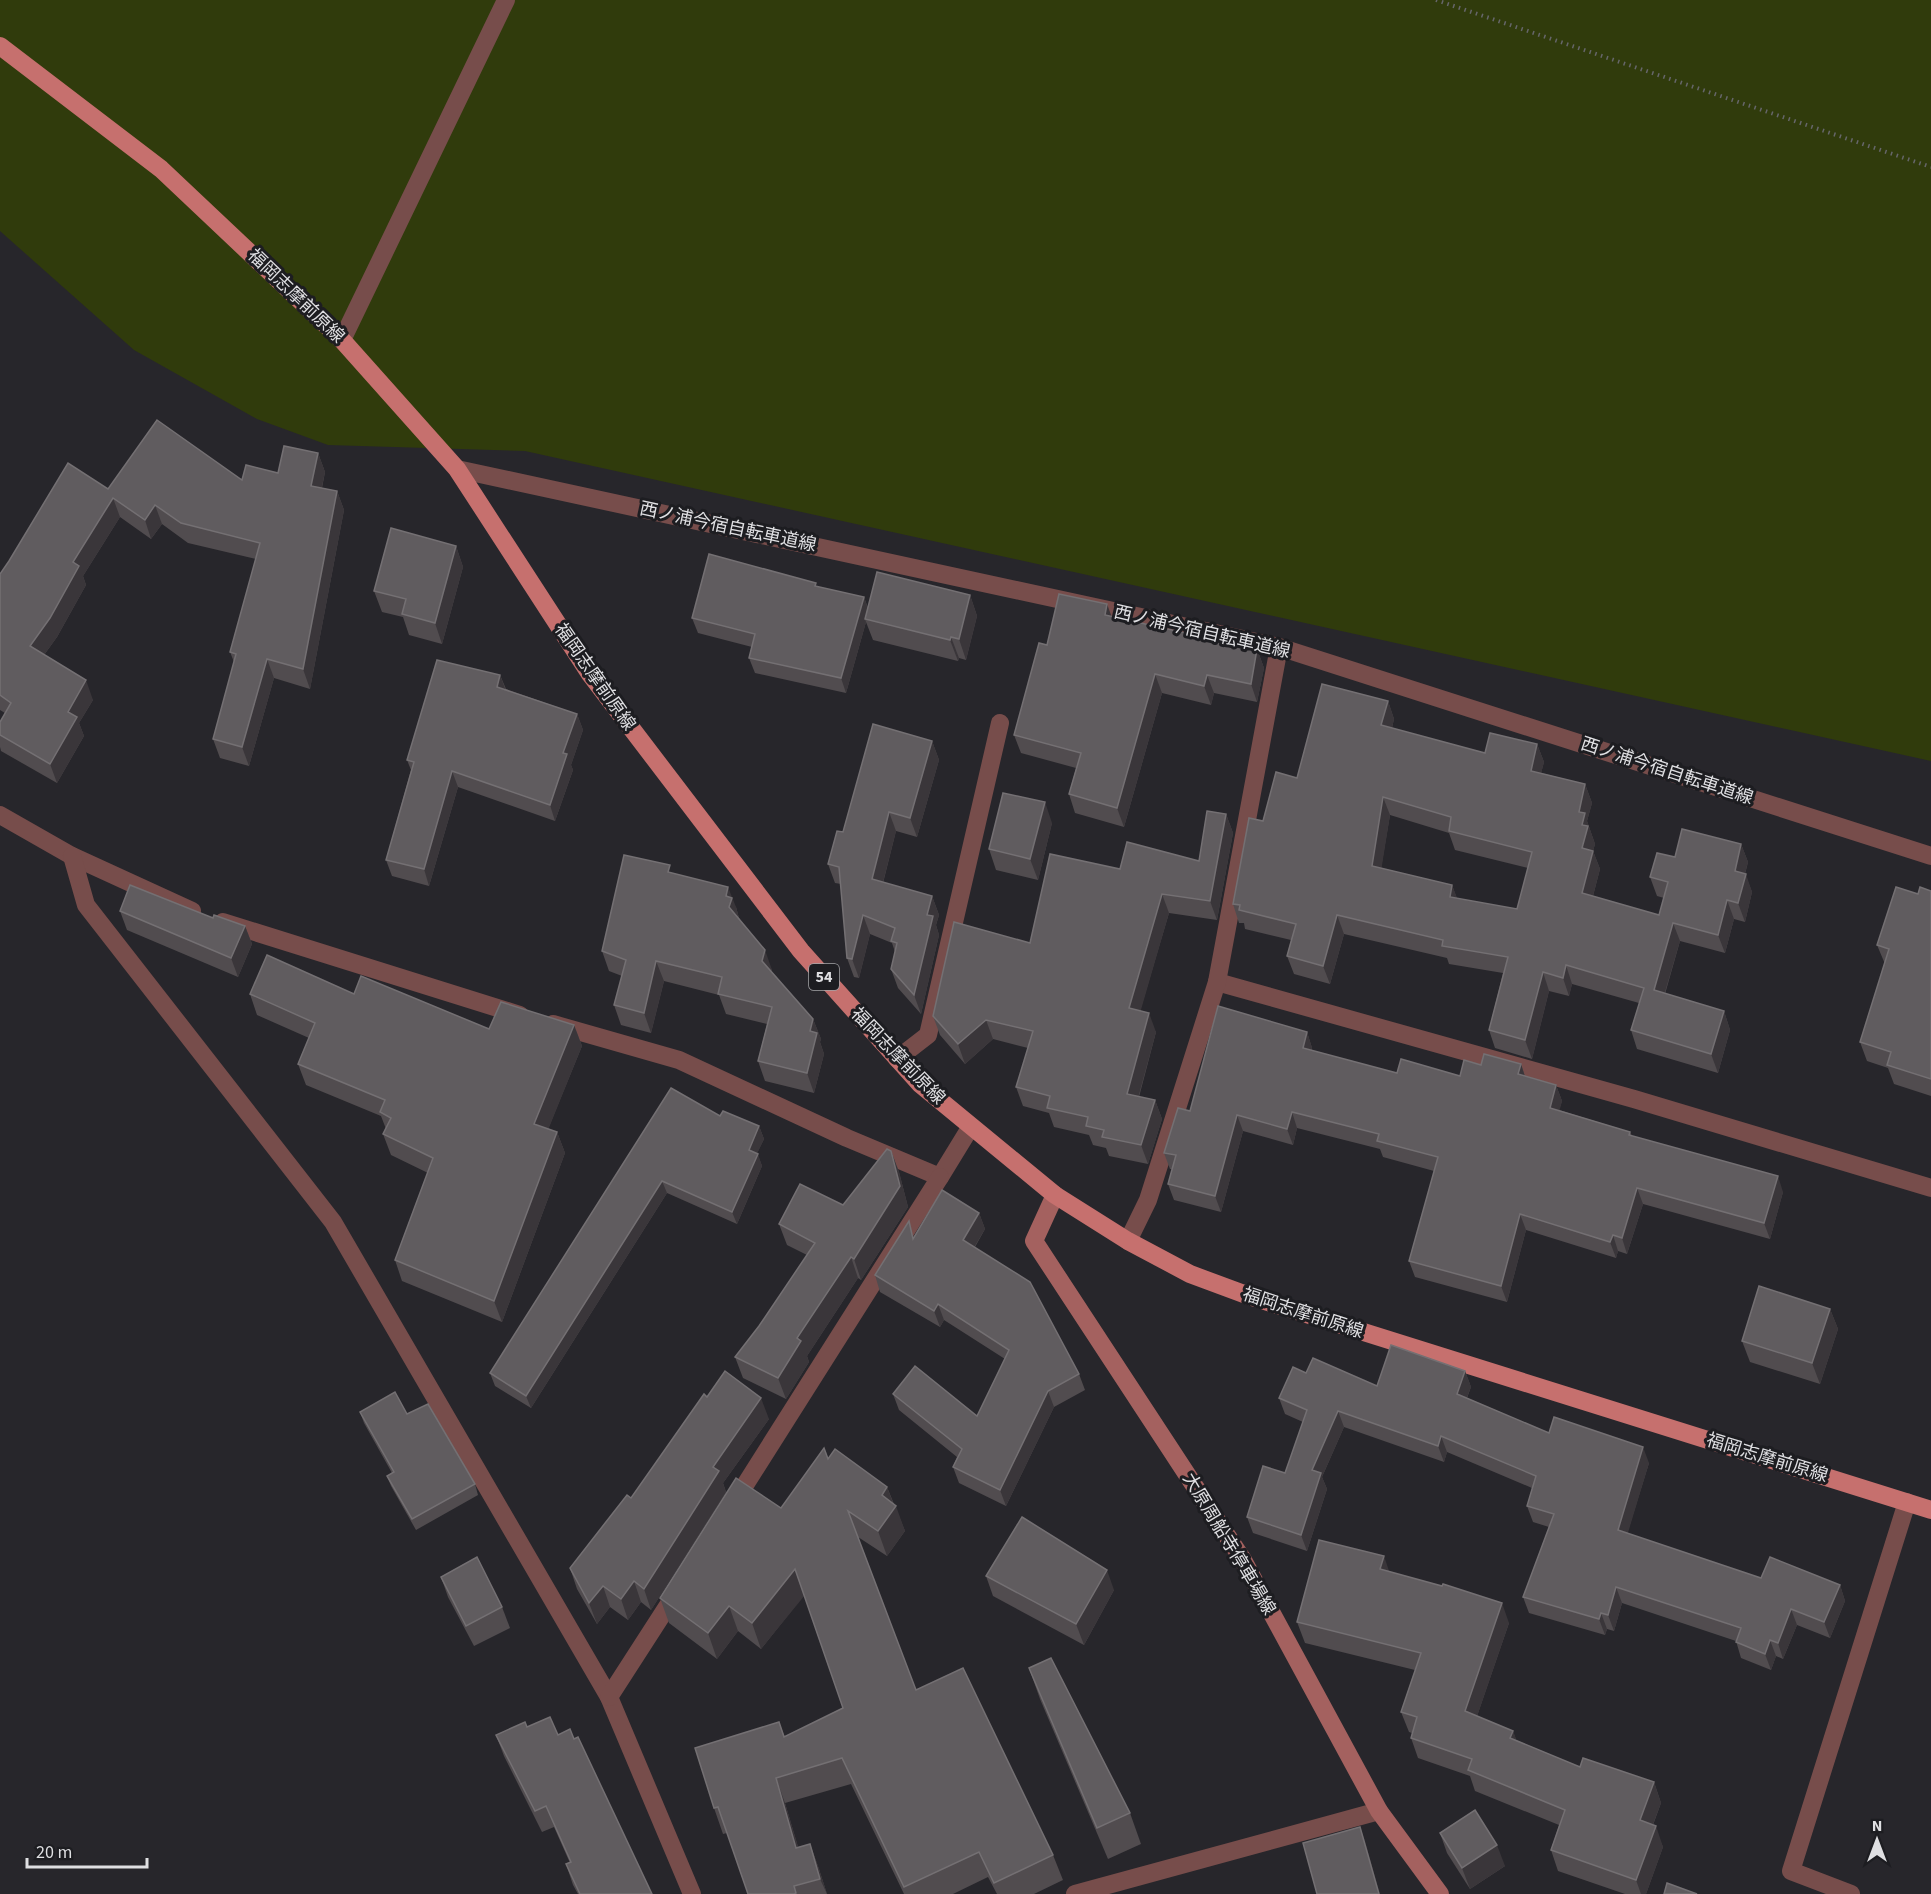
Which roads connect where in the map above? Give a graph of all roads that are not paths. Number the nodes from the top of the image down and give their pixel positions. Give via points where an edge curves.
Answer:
1 (506, 0) edge
2 (0, 46) edge
3 (342, 340) junction
4 (457, 469) junction
5 (1279, 647) junction
6 (1000, 723) dead end
7 (0, 815) edge
8 (72, 856) junction
9 (1931, 856) edge
10 (1217, 982) junction
11 (897, 1059) junction
12 (970, 1128) junction
13 (940, 1177) junction
14 (1931, 1188) edge
15 (1056, 1195) junction
16 (1128, 1241) junction
17 (1907, 1502) junction
18 (1931, 1509) edge
19 (723, 1520) edge
20 (685, 1579) edge
21 (609, 1697) junction
22 (1379, 1811) junction
23 (692, 1894) edge
24 (1075, 1894) edge
25 (1440, 1894) edge
26 (1851, 1894) edge

1 - 3 street
2 - 3 main road, 福岡志摩前原線 / 54 via 161,169
3 - 4 main road, 福岡志摩前原線 / 54
4 - 5 street, 西ノ浦今宿自転車道線
4 - 11 main road, 福岡志摩前原線 / 54 via 591,674 801,951
5 - 9 street, 西ノ浦今宿自転車道線
5 - 10 street
6 - 11 street via 928,1035
7 - 8 street
8 - 13 street via 205,917 678,1060
8 - 21 street via 86,905 333,1222
10 - 14 street via 1634,1099
10 - 16 street via 1148,1200
11 - 12 main road, 福岡志摩前原線 / 54
12 - 13 street
12 - 15 main road, 福岡志摩前原線 / 54
13 - 19 street
15 - 16 main road, 福岡志摩前原線 / 54
15 - 22 main road, 大原周船寺停車場線 via 1034,1241 1243,1560
16 - 17 main road, 福岡志摩前原線 / 54 via 1190,1274 1252,1297
17 - 18 main road, 福岡志摩前原線 / 54
17 - 26 street via 1791,1871
20 - 21 street
21 - 23 street
22 - 24 street
22 - 25 main road, 大原周船寺停車場線

